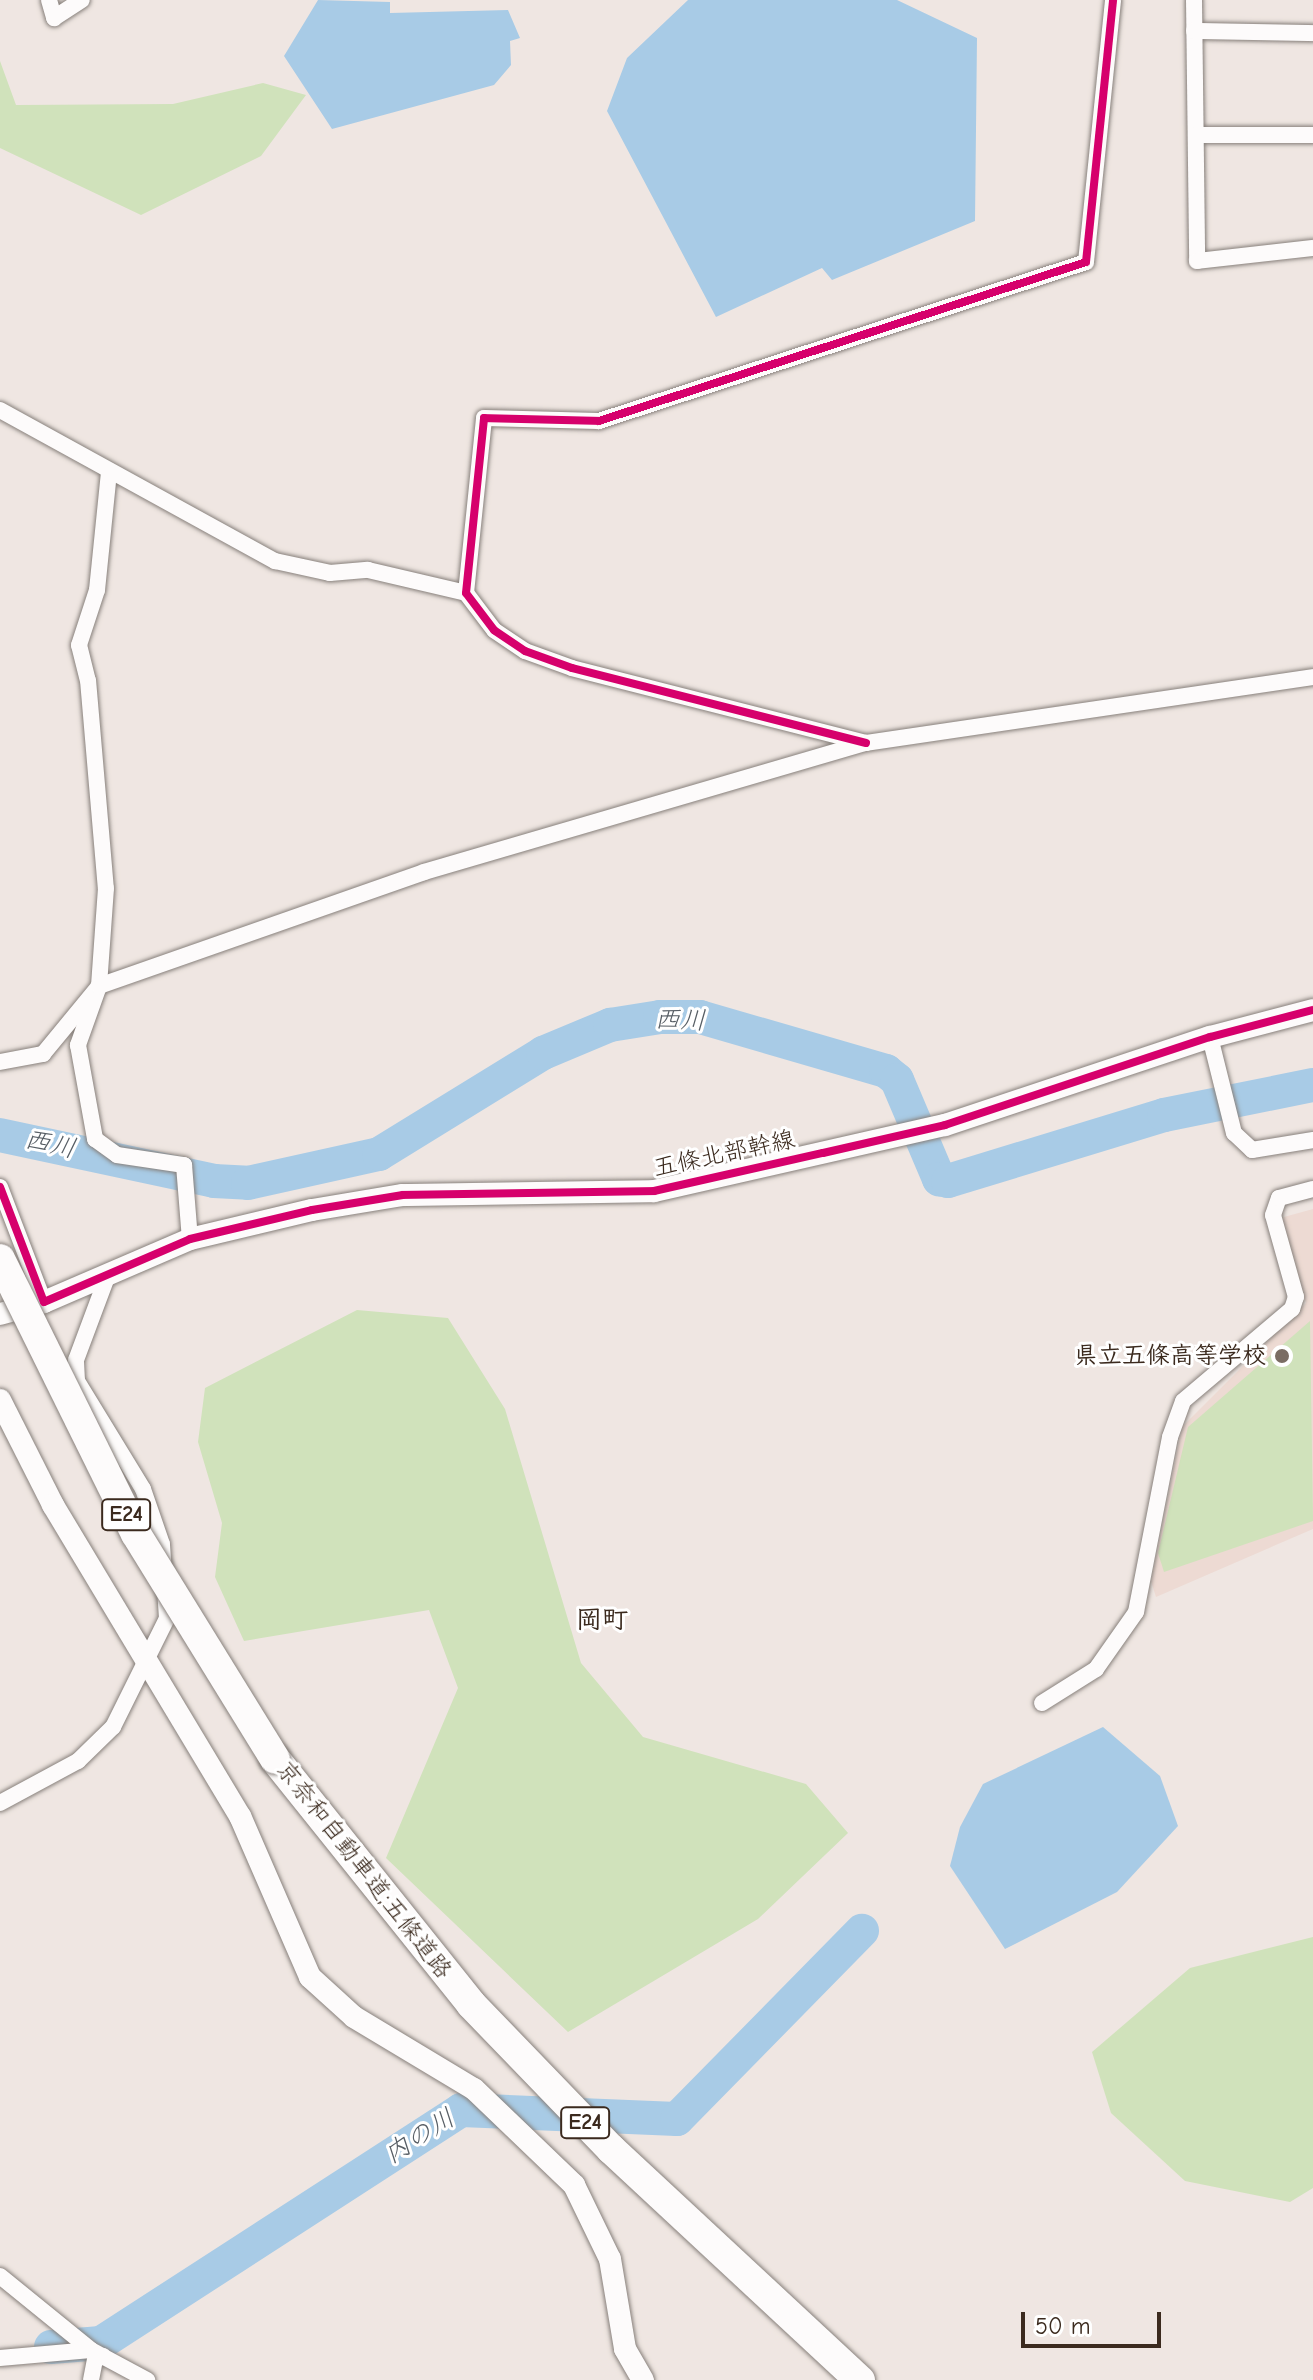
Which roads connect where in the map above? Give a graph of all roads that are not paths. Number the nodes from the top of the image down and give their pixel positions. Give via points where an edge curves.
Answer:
1 (49, 0) edge
2 (82, 0) edge
3 (1113, 0) edge
4 (1194, 0) edge
5 (1194, 31) junction
6 (1313, 33) edge
7 (1196, 135) junction
8 (1313, 135) edge
9 (1313, 248) edge
10 (0, 410) edge
11 (109, 472) junction
12 (466, 593) junction
13 (1313, 677) edge
14 (866, 743) junction
15 (99, 986) junction
16 (1313, 1010) edge
17 (1210, 1037) junction
18 (0, 1062) edge
19 (1313, 1140) edge
20 (0, 1187) edge
21 (1313, 1189) edge
22 (5, 1216) edge
23 (190, 1239) junction
24 (0, 1259) edge
25 (107, 1277) junction
26 (44, 1302) junction
27 (0, 1314) edge
28 (0, 1400) edge
29 (147, 1663) junction
30 (1042, 1703) dead end
31 (0, 1803) edge
32 (0, 2276) edge
33 (97, 2353) junction
34 (0, 2358) edge
35 (91, 2380) edge
36 (147, 2380) edge
37 (643, 2380) edge
38 (860, 2380) edge

1 - 2 street via 54,18
3 - 12 street via 1086,262 599,421 484,418
4 - 5 street
5 - 6 street
5 - 7 street
7 - 8 street
7 - 9 street via 1197,261
10 - 11 street via 26,419
11 - 12 street via 275,561 330,573 368,570
11 - 15 street via 97,590 79,645 101,792 106,888
12 - 14 street via 494,630 525,651
13 - 14 street
14 - 15 street via 424,872
15 - 18 street via 43,1054
15 - 23 street via 78,1045 95,1139 117,1155 184,1165
16 - 17 street, 五條北部幹線
17 - 19 street via 1234,1133 1261,1151
17 - 23 street, 五條北部幹線 via 945,1125 654,1191 403,1195
20 - 22 street
21 - 30 street via 1279,1198 1273,1215 1296,1297 1292,1309 1183,1401 1170,1437 1136,1612 1096,1669
22 - 26 street
23 - 25 street, 五條北部幹線
24 - 38 highway, 京奈和自動車道;五條道路 / E24, bridge via 136,1534 275,1759 471,2004 704,2238
25 - 26 street, 五條北部幹線
25 - 29 street via 76,1360 77,1381 143,1489 162,1544 167,1618
26 - 27 street, 五條北部幹線
28 - 29 street
29 - 31 street via 113,1727 78,1761
29 - 37 street via 240,1816 310,1977 354,2017 474,2089 563,2172 602,2236 625,2349
32 - 33 street
33 - 34 street
33 - 35 street
33 - 36 street

